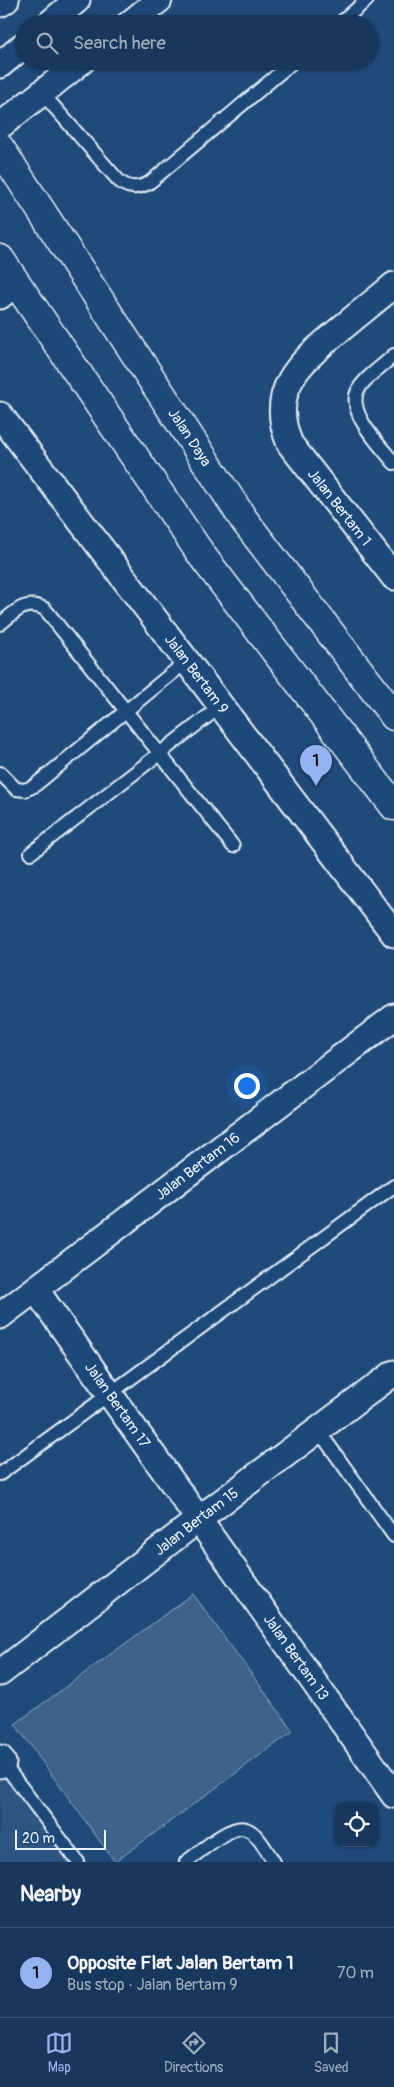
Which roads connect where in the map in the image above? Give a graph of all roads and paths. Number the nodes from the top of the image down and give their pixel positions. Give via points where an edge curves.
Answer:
1 (6, 0) edge
2 (78, 0) edge
3 (159, 0) edge
4 (367, 0) edge
5 (0, 4) edge
6 (60, 15) edge
7 (140, 15) edge
8 (350, 15) edge
9 (15, 52) edge
10 (0, 65) edge
11 (71, 70) edge
12 (283, 70) edge
13 (42, 93) junction
14 (0, 126) edge
15 (0, 148) edge
16 (0, 259) edge
17 (394, 285) edge
18 (8, 289) edge
19 (394, 355) edge
20 (0, 415) edge
21 (394, 463) edge
22 (394, 577) edge
23 (0, 624) edge
24 (187, 661) junction
25 (221, 706) junction
26 (124, 712) junction
27 (394, 716) edge
28 (159, 754) junction
29 (0, 773) edge
30 (394, 806) edge
31 (233, 846) dead end
32 (32, 853) dead end
33 (394, 934) edge
34 (394, 1017) edge
35 (394, 1186) edge
36 (36, 1290) junction
37 (0, 1316) edge
38 (394, 1373) edge
39 (110, 1394) junction
40 (318, 1430) junction
41 (0, 1474) edge
42 (199, 1519) junction
43 (394, 1536) edge
44 (0, 1673) edge
45 (1, 1762) edge
46 (394, 1795) edge
47 (78, 1862) edge
48 (186, 1862) edge
49 (274, 1862) edge

1 - 5 street
2 - 6 street
3 - 7 street
4 - 8 lane
9 - 10 street
11 - 13 street
12 - 13 lane via 142,187 124,186
13 - 14 street
15 - 27 main road, Jalan Daya via 244,520
16 - 18 main road
17 - 22 street, Jalan Bertam 1 via 310,354 293,373 283,401 286,435 297,454
18 - 30 main road via 203,557
19 - 21 lane via 364,383 355,400 360,419
20 - 24 street, Jalan Bertam 9
23 - 26 lane via 29,604 45,609
24 - 25 street, Jalan Bertam 9
24 - 26 lane
25 - 28 lane
25 - 33 street, Jalan Bertam 9
26 - 28 lane
26 - 29 lane via 34,786 16,789
28 - 31 lane
28 - 32 lane
34 - 36 street, Jalan Bertam 16
35 - 39 lane
36 - 37 street, Jalan Bertam 16
36 - 39 street, Jalan Bertam 17
38 - 40 street, Jalan Bertam 15
39 - 41 lane
39 - 42 street, Jalan Bertam 17
40 - 42 street, Jalan Bertam 15
40 - 43 lane
42 - 44 street, Jalan Bertam 15
42 - 46 street, Jalan Bertam 13
45 - 47 lane
48 - 49 lane via 229,1830 238,1828 248,1829

